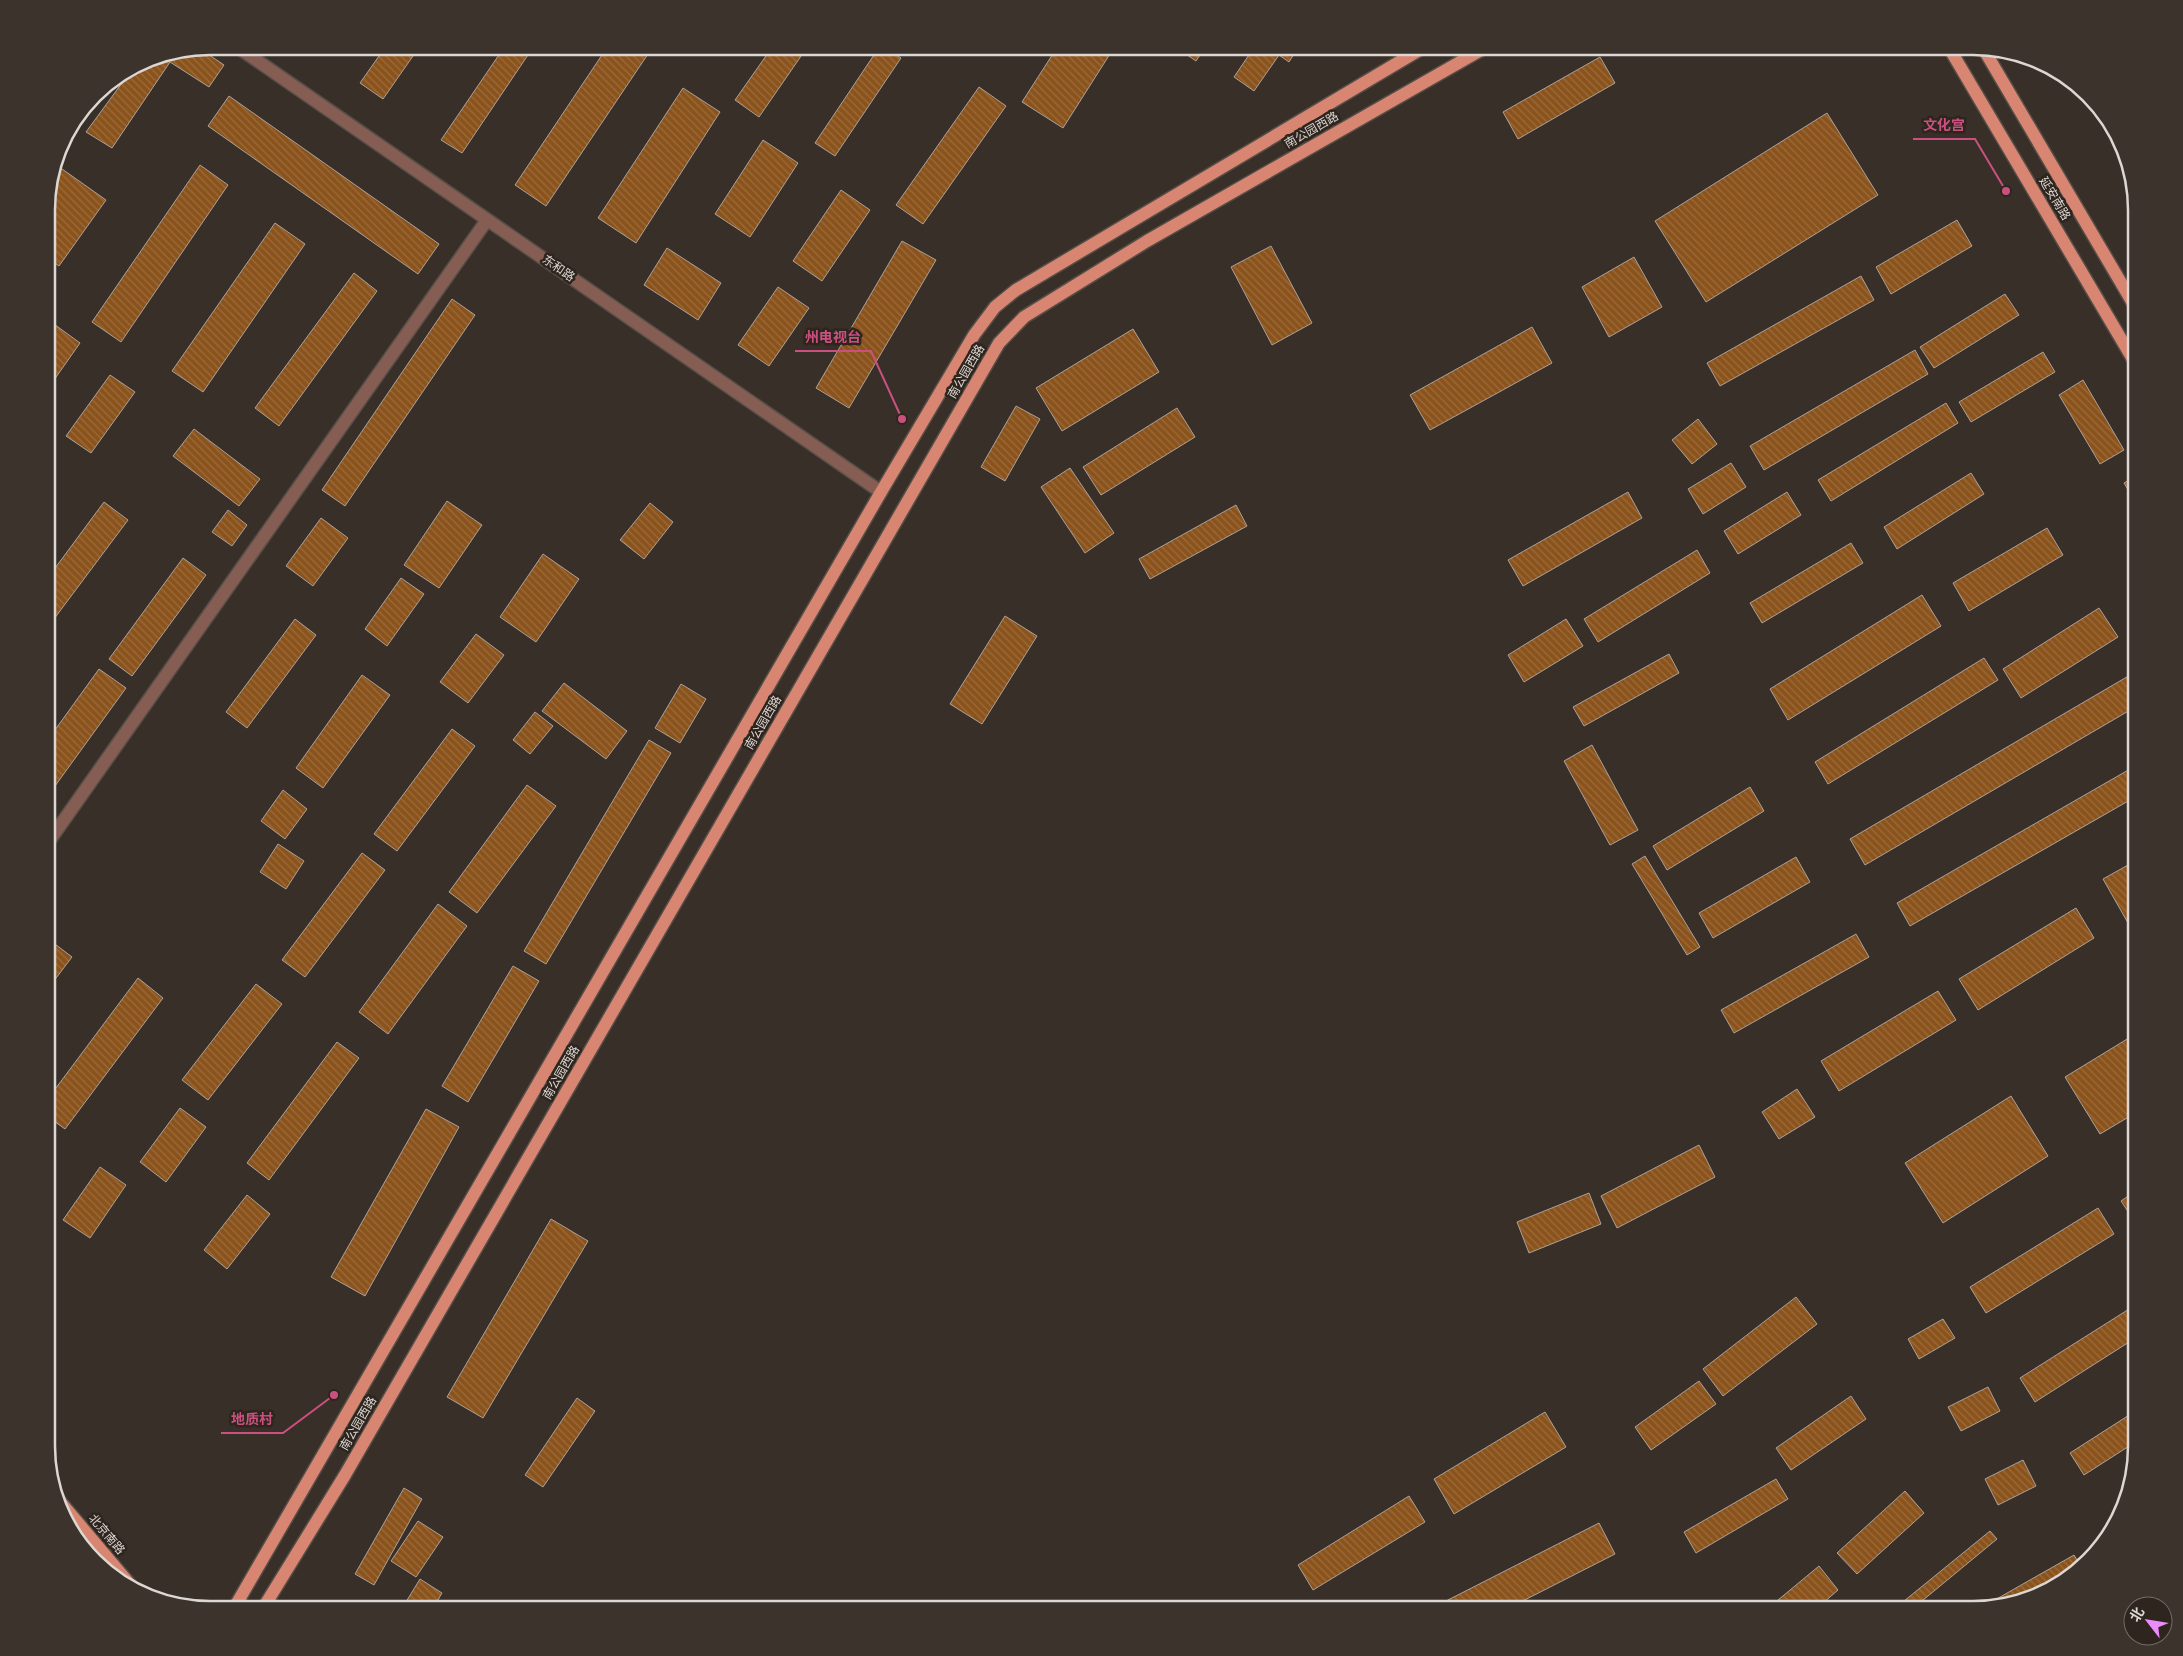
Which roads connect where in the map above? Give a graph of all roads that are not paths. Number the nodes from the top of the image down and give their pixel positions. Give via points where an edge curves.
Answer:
1 (249, 55) edge
2 (1411, 55) edge
3 (1472, 55) edge
4 (1953, 55) edge
5 (1988, 56) edge
6 (487, 220) junction
7 (2128, 295) edge
8 (2128, 351) edge
9 (881, 492) junction
10 (55, 833) edge
11 (70, 1514) edge
12 (120, 1572) edge
13 (238, 1601) edge
14 (268, 1601) edge

1 - 6 street, 东和路
2 - 9 main road, 南公园西路 via 1016,290 995,307 974,335
3 - 14 main road, 南公园西路 via 1147,242 1024,317 999,343 345,1475
4 - 8 main road, 延安南路
5 - 7 main road, 延安南路
6 - 9 street, 东和路
6 - 10 street
9 - 13 main road, 南公园西路
11 - 12 main road, 北京南路

